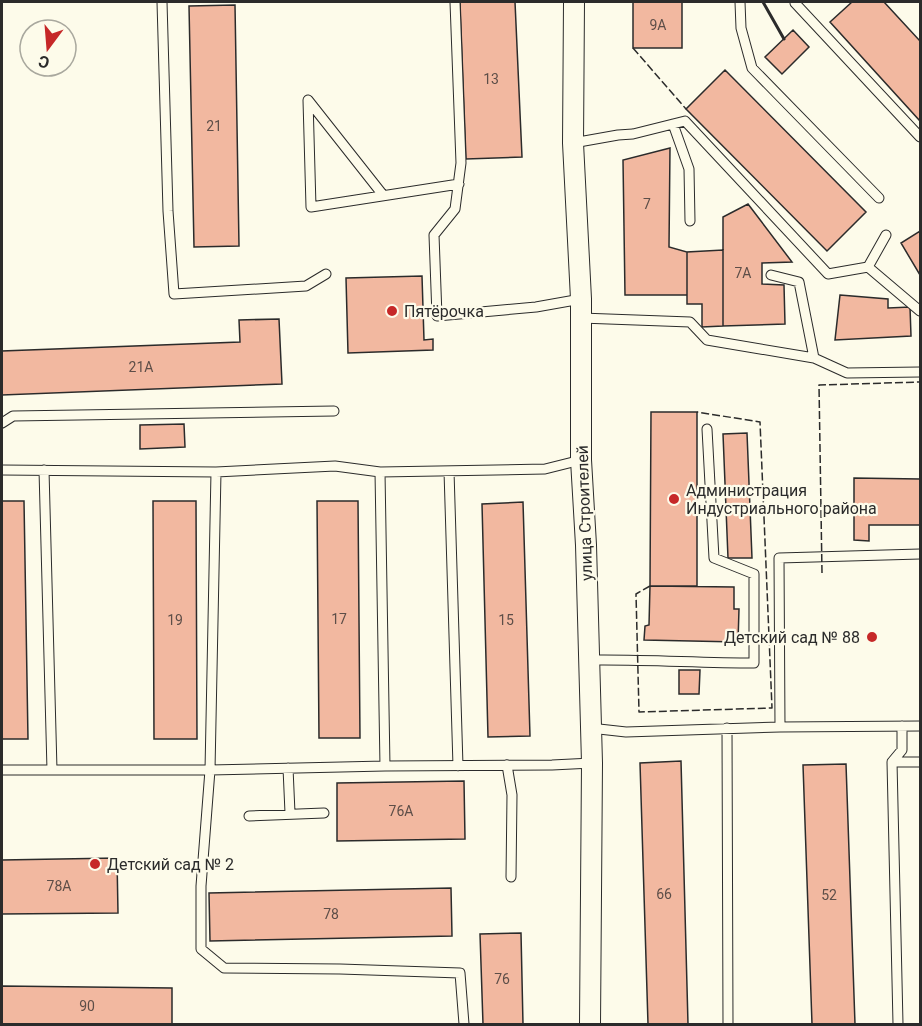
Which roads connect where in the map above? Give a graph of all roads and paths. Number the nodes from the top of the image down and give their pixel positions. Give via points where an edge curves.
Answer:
1 (162, 2) edge
2 (455, 2) edge
3 (574, 2) edge
4 (740, 2) edge
5 (797, 2) edge
6 (673, 124) junction
7 (921, 137) edge
8 (573, 143) junction
9 (459, 184) junction
10 (383, 195) junction
11 (879, 198) dead end
12 (690, 221) dead end
13 (886, 235) dead end
14 (868, 267) junction
15 (326, 274) dead end
16 (771, 275) dead end
17 (581, 309) junction
18 (921, 311) edge
19 (814, 358) junction
20 (921, 372) edge
21 (334, 411) dead end
22 (2, 423) edge
23 (707, 429) dead end
24 (581, 460) junction
25 (2, 470) edge
26 (44, 470) junction
27 (449, 471) junction
28 (216, 472) junction
29 (380, 472) junction
30 (921, 554) edge
31 (589, 660) junction
32 (902, 726) junction
33 (921, 726) edge
34 (780, 727) junction
35 (590, 728) junction
36 (727, 728) junction
37 (892, 762) junction
38 (921, 762) edge
39 (591, 763) junction
40 (507, 765) junction
41 (385, 766) junction
42 (458, 766) junction
43 (288, 768) junction
44 (2, 770) edge
45 (51, 770) junction
46 (210, 770) junction
47 (290, 813) junction
48 (324, 813) dead end
49 (249, 816) dead end
50 (511, 877) dead end
51 (464, 1024) edge
52 (590, 1024) edge
53 (729, 1024) edge
54 (898, 1024) edge

1 - 15 lane via 174,294 306,286
2 - 9 lane
3 - 8 street, улица Строителей
4 - 11 lane via 741,28 752,68
5 - 7 lane
6 - 8 lane
6 - 12 lane via 689,169
6 - 14 lane via 685,121 828,274
8 - 17 street, улица Строителей
9 - 10 lane
9 - 17 lane via 455,209 434,235 437,316 536,307
10 - 10 lane via 310,207 308,100 369,178
13 - 14 lane
14 - 18 lane
16 - 19 lane via 800,282
17 - 19 lane via 690,322 707,340
17 - 24 street, улица Строителей
19 - 20 lane via 847,373
21 - 22 lane via 13,416
23 - 31 lane via 714,558 754,574 754,663
24 - 27 lane via 545,469
24 - 31 street, улица Строителей
25 - 26 lane
26 - 28 lane
26 - 45 lane
27 - 29 lane
27 - 42 lane
28 - 29 lane via 335,466
28 - 46 lane
29 - 41 lane
30 - 34 lane via 779,558
31 - 35 street, улица Строителей
32 - 33 lane
32 - 34 lane
32 - 37 lane via 902,750
34 - 36 lane
35 - 36 lane via 626,732
35 - 39 street, улица Строителей
36 - 53 lane
37 - 38 lane
37 - 54 lane
39 - 40 lane
39 - 52 street, улица Строителей
40 - 42 lane
40 - 50 lane via 512,795
41 - 42 lane
41 - 43 lane
43 - 46 lane
43 - 47 lane
44 - 45 lane
45 - 46 lane
46 - 51 lane via 201,886 201,950 224,968 460,973
47 - 48 lane
47 - 49 lane

